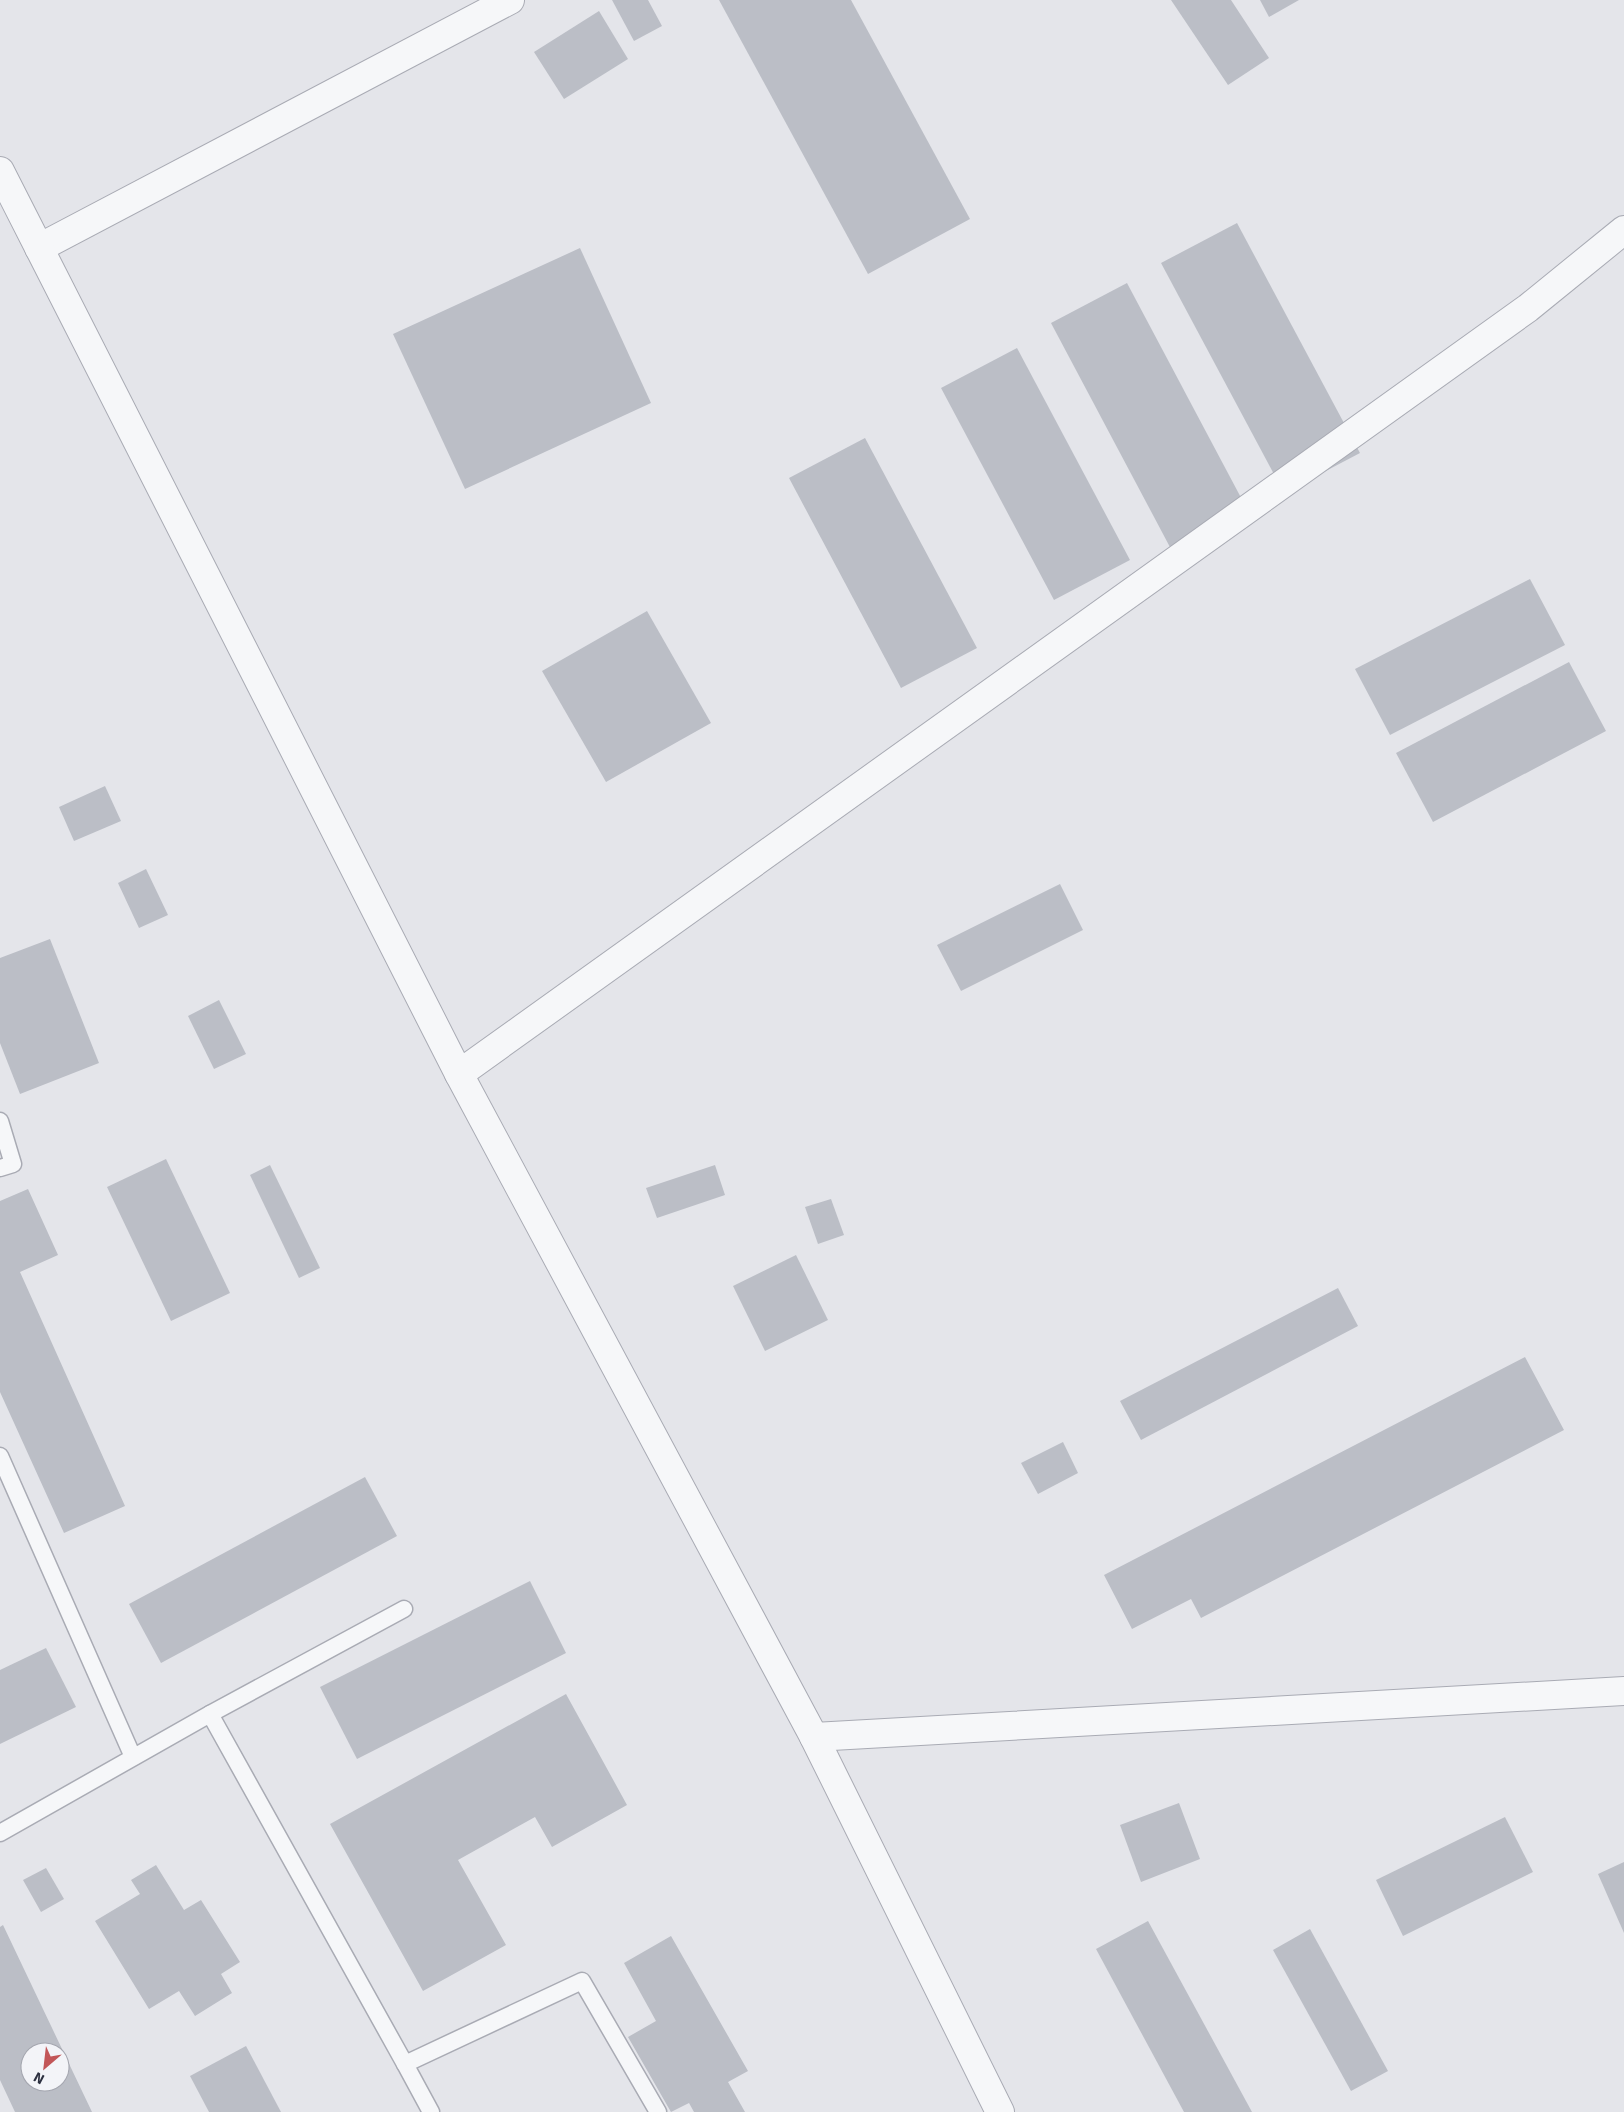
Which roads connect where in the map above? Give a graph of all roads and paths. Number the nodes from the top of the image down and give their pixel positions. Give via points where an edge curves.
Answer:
1 (510, 0) edge
2 (0, 171) edge
3 (1624, 230) edge
4 (39, 248) junction
5 (459, 1074) junction
6 (0, 1121) edge
7 (0, 1168) edge
8 (0, 1456) edge
9 (404, 1609) dead end
10 (1624, 1691) edge
11 (210, 1714) junction
12 (814, 1737) junction
13 (133, 1757) junction
14 (0, 1832) edge
15 (404, 2064) junction
16 (431, 2112) edge
17 (658, 2112) edge
18 (1000, 2112) edge

1 - 4 street
2 - 4 street
3 - 5 street via 1528,308
4 - 5 street
5 - 12 street
6 - 7 lane via 13,1164
8 - 13 lane
9 - 11 lane
10 - 12 street
11 - 13 lane
11 - 15 lane
12 - 18 street
13 - 14 lane
15 - 16 lane
15 - 17 lane via 582,1981

